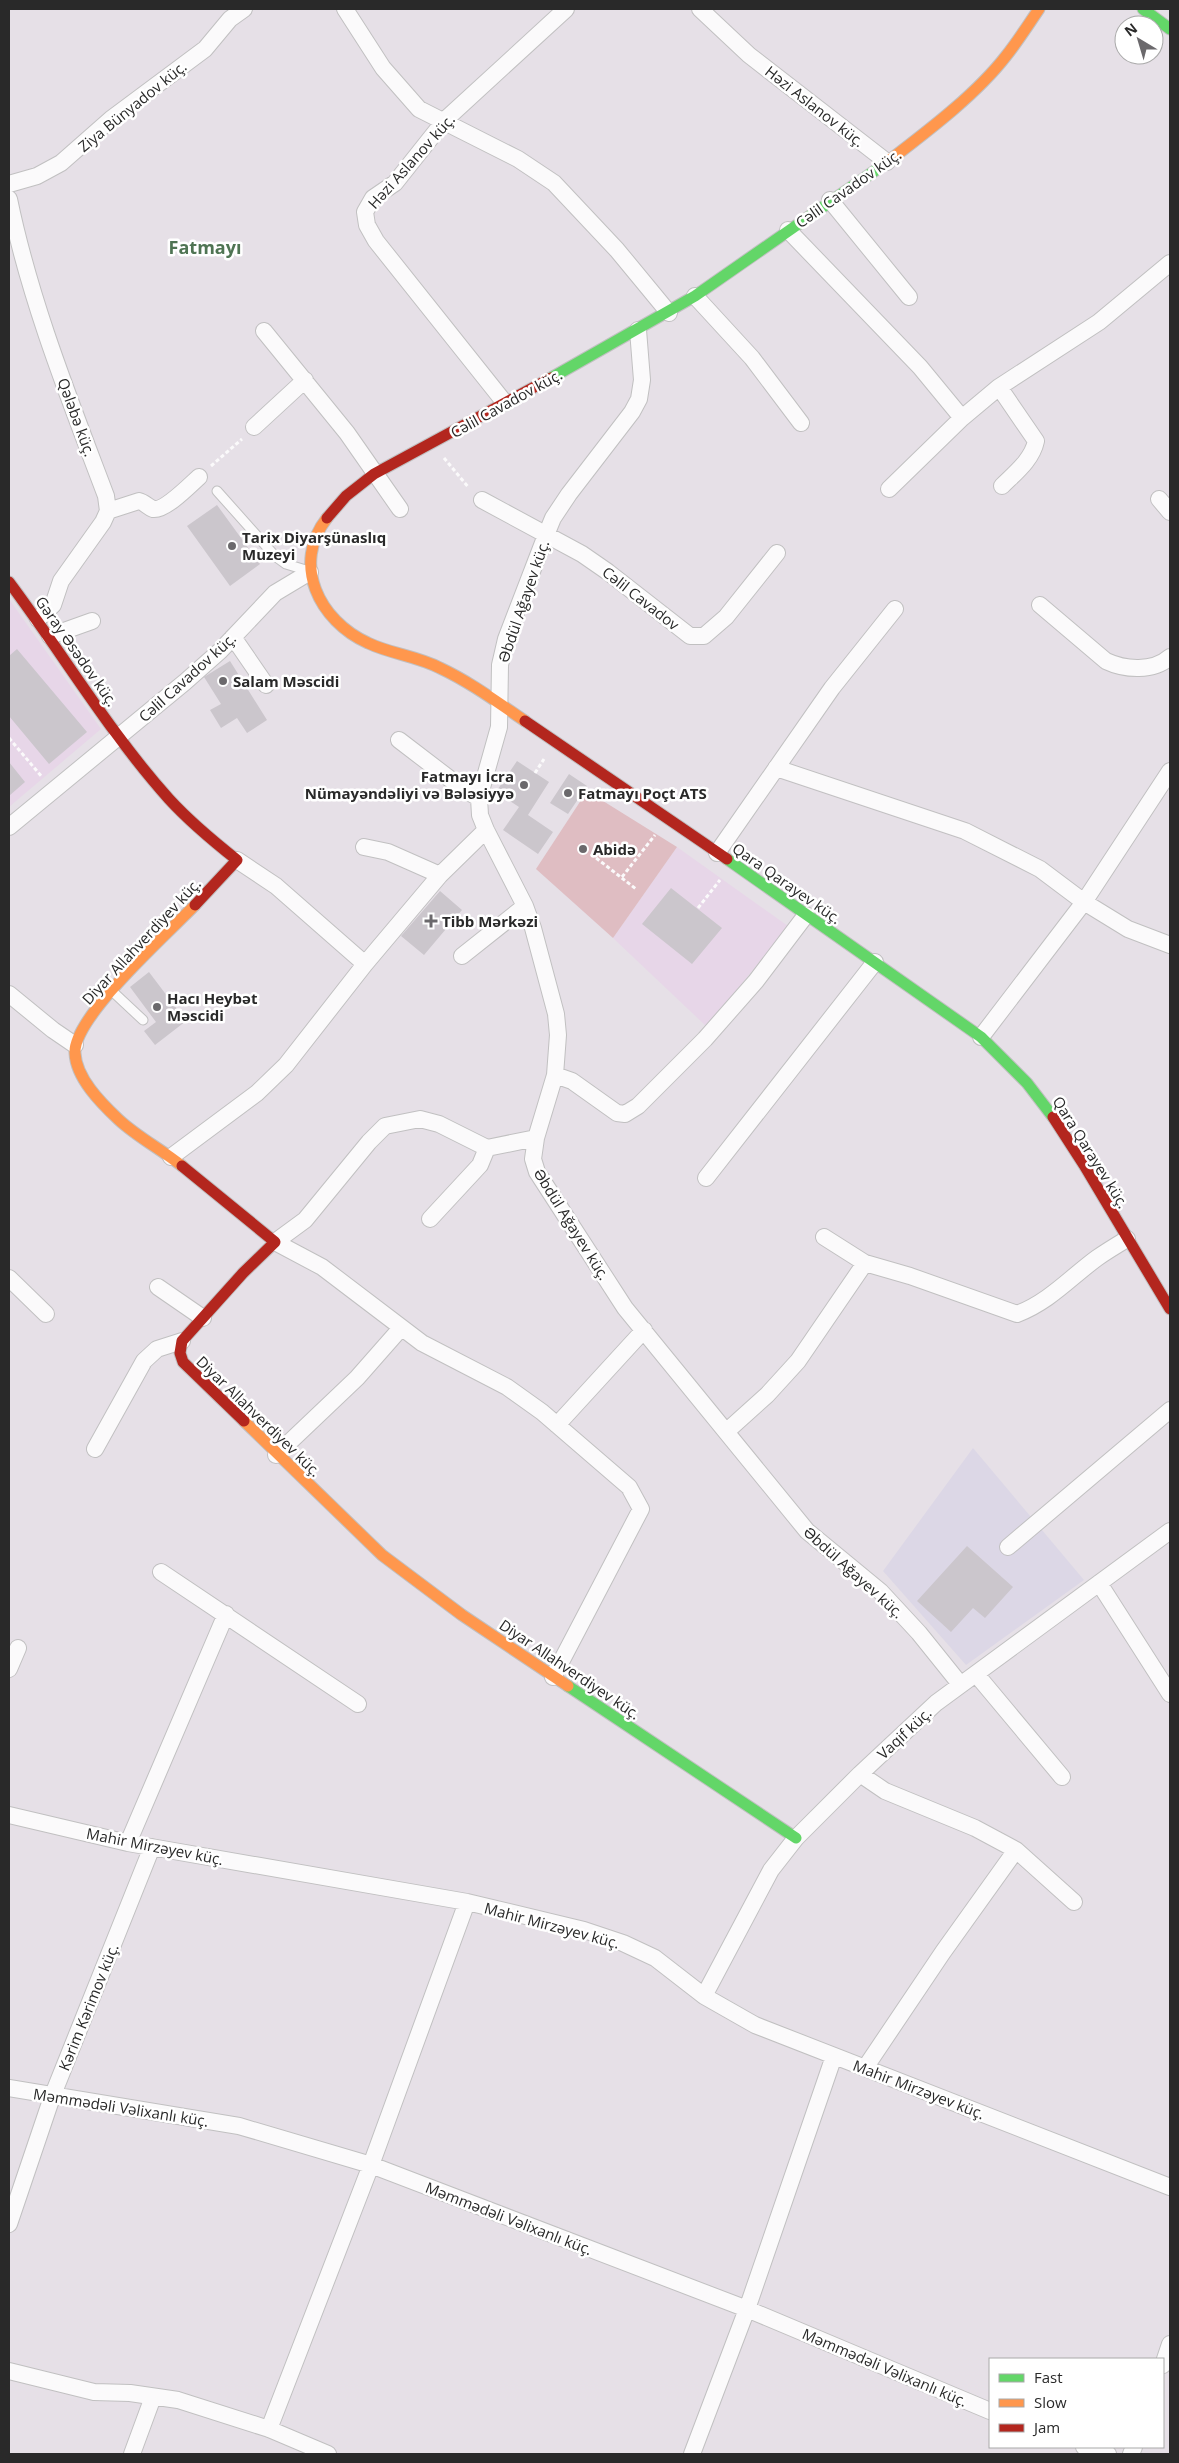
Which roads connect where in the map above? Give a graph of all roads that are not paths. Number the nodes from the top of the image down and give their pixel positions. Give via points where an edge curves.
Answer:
1 (244, 9) edge
2 (345, 9) edge
3 (566, 9) edge
4 (700, 9) edge
5 (1038, 9) edge
6 (1143, 9) edge
7 (1170, 29) edge
8 (445, 120) junction
9 (887, 162) junction
10 (9, 184) edge
11 (9, 199) edge
12 (830, 200) junction
13 (788, 230) junction
14 (1170, 263) edge
15 (694, 296) junction
16 (909, 297) dead end
17 (668, 313) junction
18 (638, 330) junction
19 (264, 331) dead end
20 (305, 380) junction
21 (999, 387) junction
22 (505, 403) junction
23 (962, 418) junction
24 (801, 423) dead end
25 (254, 427) road end
26 (374, 474) junction
27 (199, 477) road end
28 (1002, 486) dead end
29 (889, 489) dead end
30 (217, 491) dead end
31 (1158, 499) dead end
32 (482, 500) road end
33 (400, 509) dead end
34 (108, 511) junction
35 (1170, 512) edge
36 (546, 535) junction
37 (777, 553) dead end
38 (310, 572) junction
39 (9, 582) edge
40 (1040, 605) dead end
41 (895, 608) dead end
42 (38, 619) junction
43 (92, 621) dead end
44 (50, 636) junction
45 (233, 638) junction
46 (1170, 657) edge
47 (266, 685) dead end
48 (501, 705) junction
49 (119, 738) junction
50 (399, 740) dead end
51 (776, 768) junction
52 (1170, 771) edge
53 (479, 798) junction
54 (9, 827) edge
55 (486, 830) junction
56 (364, 846) dead end
57 (717, 853) junction
58 (237, 860) junction
59 (440, 875) junction
60 (1084, 902) junction
61 (524, 906) junction
62 (806, 915) junction
63 (1170, 945) edge
64 (462, 956) dead end
65 (874, 962) junction
66 (365, 964) junction
67 (112, 991) junction
68 (9, 994) edge
69 (143, 1020) dead end
70 (981, 1037) junction
71 (75, 1045) junction
72 (556, 1075) junction
73 (536, 1138) junction
74 (488, 1148) junction
75 (171, 1157) junction
76 (706, 1178) dead end
77 (430, 1219) dead end
78 (824, 1237) dead end
79 (1127, 1239) junction
80 (275, 1242) junction
81 (865, 1263) junction
82 (9, 1278) edge
83 (158, 1287) dead end
84 (1170, 1309) edge
85 (46, 1314) dead end
86 (203, 1318) junction
87 (401, 1328) junction
88 (644, 1330) junction
89 (182, 1341) junction
90 (1170, 1410) edge
91 (557, 1424) junction
92 (727, 1431) junction
93 (95, 1449) dead end
94 (276, 1455) junction
95 (1170, 1531) edge
96 (1008, 1547) dead end
97 (161, 1572) dead end
98 (1099, 1583) junction
99 (226, 1614) junction
100 (18, 1648) dead end
101 (9, 1669) edge
102 (976, 1674) junction
103 (553, 1677) junction
104 (960, 1684) junction
105 (1170, 1694) edge
106 (358, 1704) dead end
107 (860, 1774) junction
108 (1062, 1777) dead end
109 (9, 1815) edge
110 (796, 1838) junction
111 (128, 1843) junction
112 (152, 1847) junction
113 (1016, 1850) junction
114 (466, 1902) junction
115 (1074, 1902) dead end
116 (704, 1996) junction
117 (834, 2056) junction
118 (865, 2068) junction
119 (9, 2088) edge
120 (52, 2097) junction
121 (370, 2166) junction
122 (1169, 2184) edge
123 (9, 2224) edge
124 (747, 2310) junction
125 (1170, 2344) edge
126 (1164, 2362) edge
127 (9, 2371) edge
128 (153, 2397) junction
129 (989, 2411) edge
130 (269, 2429) junction
131 (1087, 2448) edge
132 (321, 2453) edge
133 (132, 2454) edge
134 (692, 2454) edge
135 (1108, 2454) edge

1 - 10 street, Ziya Bünyadov küç. via 230,19 205,49 111,119 61,162 38,176
2 - 8 street via 383,68 419,109
3 - 8 street, Həzi Aslanov küç.
4 - 9 street, Həzi Aslanov küç. via 749,55
5 - 9 street, Cəlil Cavadov küç. via 1006,57 926,132
6 - 7 street
8 - 17 street via 518,159 554,183 617,250
8 - 22 street, Həzi Aslanov küç. via 395,183 374,198 365,212 367,225 376,241
9 - 12 street, Cəlil Cavadov küç.
11 - 34 street, Qələbə küç. via 21,255 54,357 106,496
12 - 13 street, Cəlil Cavadov küç.
12 - 16 street
13 - 15 street, Cəlil Cavadov küç.
13 - 23 street via 920,367
14 - 21 street via 1099,322
15 - 17 street, Cəlil Cavadov küç.
15 - 24 street via 752,358
17 - 18 street, Cəlil Cavadov küç.
18 - 22 street, Cəlil Cavadov küç.
18 - 36 street, Əbdül Ağayev küç. via 642,380 639,400 569,494
19 - 20 street
20 - 25 street
20 - 26 street
21 - 23 street
21 - 28 street via 1036,441 1027,461
22 - 26 street, Cəlil Cavadov küç.
23 - 29 street
26 - 33 street
26 - 38 street, Cəlil Cavadov küç. via 337,503 324,520 310,553
27 - 34 street via 174,500 156,509 139,501
30 - 38 lane via 275,556 286,564
31 - 35 street
32 - 36 street, Cəlil Cavadov
34 - 42 street via 61,581 53,605
36 - 37 street, Cəlil Cavadov via 608,572 690,636 704,636 726,617
36 - 48 street, Əbdül Ağayev küç. via 504,648 500,666
38 - 45 street, Cəlil Cavadov küç. via 275,593
38 - 48 street, Qara Qarayev küç. via 314,589 325,607 354,636 370,645 441,668
39 - 42 street, Gəray Əsədov küç.
40 - 46 street via 1106,661 1118,666 1147,667 1164,663
41 - 51 street via 832,688
42 - 44 street, Gəray Əsədov küç.
43 - 44 street
44 - 49 street, Gəray Əsədov küç.
45 - 47 street
45 - 49 street, Cəlil Cavadov küç.
48 - 53 street, Əbdül Ağayev küç. via 500,727
48 - 57 street, Qara Qarayev küç.
49 - 54 street, Cəlil Cavadov küç.
49 - 58 street via 176,808
50 - 53 street
51 - 57 street
51 - 60 street via 965,831 1040,869
52 - 60 street
53 - 55 street, Əbdül Ağayev küç. via 480,815
55 - 59 street
55 - 61 street, Əbdül Ağayev küç.
56 - 59 street via 388,852
57 - 62 street, Qara Qarayev küç.
58 - 66 street via 276,886
58 - 67 street, Diyar Allahverdiyev küç.
59 - 66 street
60 - 63 street via 1128,929
60 - 70 street
61 - 64 street
61 - 72 street, Əbdül Ağayev küç. via 556,1014
62 - 65 street, Qara Qarayev küç.
62 - 72 street via 756,981 705,1039 626,1114 617,1113 572,1080
65 - 70 street, Qara Qarayev küç.
65 - 76 street
66 - 75 street via 286,1065 257,1094
67 - 69 lane
67 - 71 street, Diyar Allahverdiyev küç. via 88,1021
68 - 71 street
70 - 79 street, Qara Qarayev küç. via 1006,1060 1045,1107
71 - 75 street via 77,1064 88,1085 116,1117
72 - 73 street, Əbdül Ağayev küç.
73 - 74 street
73 - 88 street, Əbdül Ağayev küç. via 533,1159 537,1172 625,1308
74 - 77 street via 480,1165
74 - 80 street via 439,1124 420,1119 385,1126 305,1220
75 - 80 street via 246,1222
78 - 81 street
79 - 81 street via 1097,1258 1068,1284 1017,1314
79 - 84 street, Qara Qarayev küç.
80 - 86 street
80 - 87 street via 322,1267
81 - 92 street via 798,1361
82 - 85 street
83 - 86 street
86 - 89 street
87 - 91 street via 422,1343 507,1387
87 - 94 street via 357,1378
88 - 91 street
88 - 92 street, Əbdül Ağayev küç.
89 - 93 street via 158,1349 144,1361
89 - 94 street, Diyar Allahverdiyev küç. via 180,1353 183,1362
90 - 96 street
91 - 103 street via 629,1487 641,1509
92 - 104 street, Əbdül Ağayev küç. via 807,1532 881,1592
94 - 103 street, Diyar Allahverdiyev küç. via 382,1555
95 - 98 street, Vaqif küç.
97 - 99 street
98 - 102 street, Vaqif küç.
98 - 105 street
99 - 106 street
99 - 111 street
100 - 101 street
102 - 104 street, Vaqif küç.
102 - 108 street
103 - 110 street, Diyar Allahverdiyev küç.
104 - 107 street, Vaqif küç.
107 - 110 street, Vaqif küç.
107 - 113 street via 885,1791 975,1828
109 - 111 street, Mahir Mirzəyev küç.
110 - 116 street, Vaqif küç. via 772,1870
111 - 112 street, Mahir Mirzəyev küç.
112 - 114 street, Mahir Mirzəyev küç.
112 - 120 street, Kərim Kərimov küç.
113 - 115 street
113 - 118 street
114 - 116 street, Mahir Mirzəyev küç. via 584,1930 623,1943 655,1958
114 - 121 street
116 - 117 street, Mahir Mirzəyev küç. via 755,2025
117 - 118 street, Mahir Mirzəyev küç.
117 - 124 street
118 - 122 street, Mahir Mirzəyev küç.
119 - 120 street, Məmmədəli Vəlixanlı küç.
120 - 121 street, Məmmədəli Vəlixanlı küç. via 239,2126
120 - 123 street, Kərim Kərimov küç.
121 - 124 street, Məmmədəli Vəlixanlı küç.
121 - 130 street
124 - 129 street, Məmmədəli Vəlixanlı küç.
124 - 134 street
125 - 126 street
127 - 128 street via 94,2392
128 - 130 street via 207,2408
128 - 133 street
130 - 132 street
131 - 135 street

